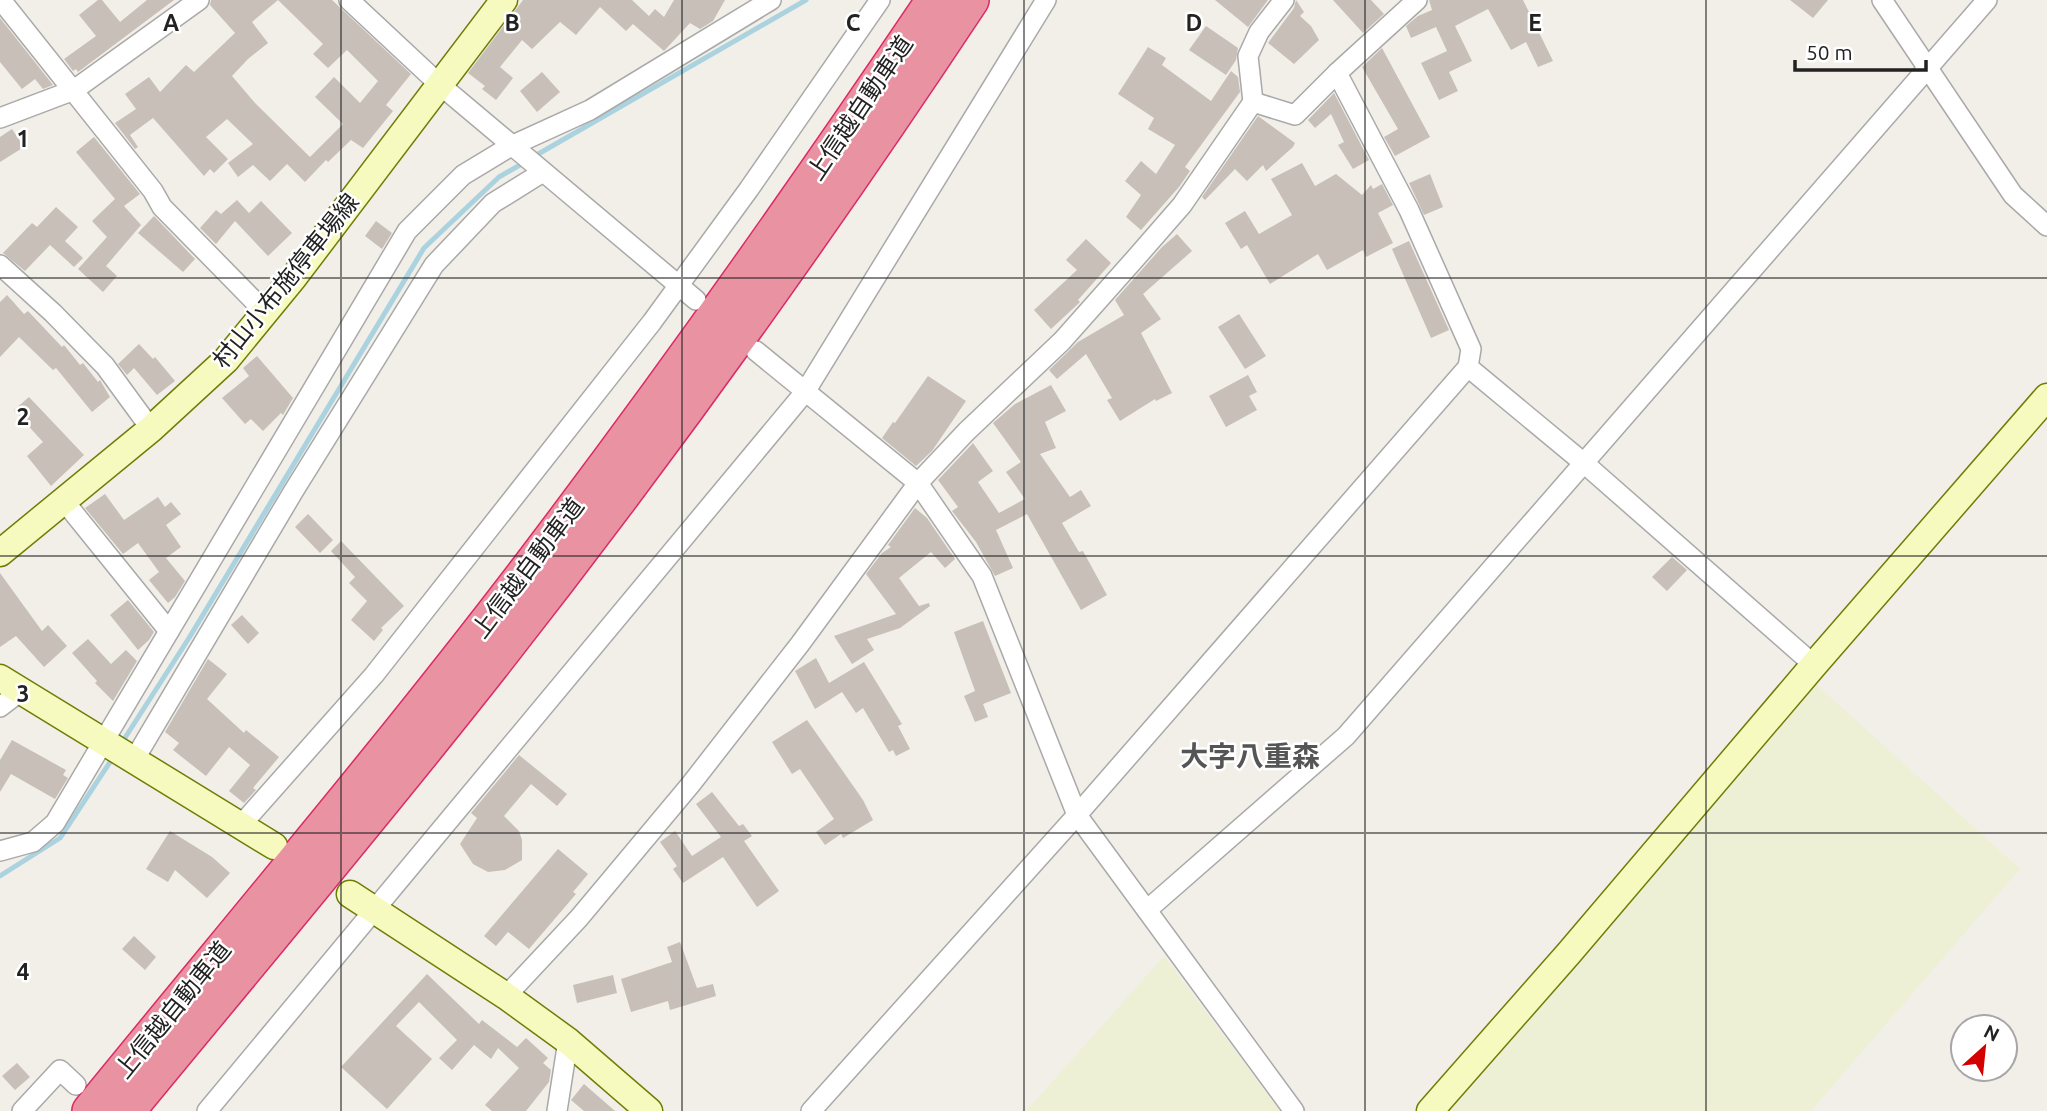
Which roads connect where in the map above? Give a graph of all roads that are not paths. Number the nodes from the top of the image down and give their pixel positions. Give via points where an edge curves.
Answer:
1 (1, 0) edge
2 (199, 0) edge
3 (349, 0) edge
4 (504, 0) edge
5 (771, 0) edge
6 (880, 0) edge
7 (934, 0) edge
8 (971, 0) edge
9 (1046, 0) edge
10 (1284, 0) edge
11 (1417, 0) edge
12 (1882, 0) edge
13 (1987, 0) edge
14 (1928, 68) junction
15 (1337, 73) junction
16 (439, 84) junction
17 (74, 90) junction
18 (1253, 102) junction
19 (0, 118) edge
20 (515, 150) junction
21 (541, 171) junction
22 (2047, 226) edge
23 (0, 265) edge
24 (677, 285) junction
25 (696, 300) dead end
26 (265, 312) junction
27 (756, 351) dead end
28 (1468, 367) junction
29 (805, 391) junction
30 (2047, 397) edge
31 (151, 429) junction
32 (1585, 464) junction
33 (918, 483) junction
34 (64, 501) junction
35 (0, 554) edge
36 (169, 631) junction
37 (1814, 665) junction
38 (10, 685) edge
39 (0, 707) edge
40 (105, 743) junction
41 (134, 760) junction
42 (1077, 815) junction
43 (241, 825) junction
44 (274, 846) dead end
45 (0, 850) edge
46 (350, 894) dead end
47 (373, 909) junction
48 (1147, 910) junction
49 (506, 996) junction
50 (568, 1041) junction
51 (83, 1098) edge
52 (22, 1111) edge
53 (127, 1111) edge
54 (207, 1111) edge
55 (557, 1111) edge
56 (649, 1111) edge
57 (811, 1111) edge
58 (1294, 1111) edge
59 (1430, 1111) edge

1 - 17 street
2 - 17 street
3 - 16 street
4 - 16 street, 村山小布施停車場線
5 - 20 street
6 - 24 street
7 - 51 highway, 上信越自動車道 via 732,293 535,560 386,750
8 - 53 highway, 上信越自動車道 via 753,316 592,535 442,727
9 - 29 street
10 - 18 street via 1259,32 1248,56
11 - 15 street
12 - 14 street
13 - 14 street
14 - 22 street via 2013,195
14 - 32 street
15 - 18 street via 1295,115
15 - 28 street via 1409,210 1471,349
16 - 20 street
16 - 26 street, 村山小布施停車場線
17 - 19 street
17 - 26 street via 162,207
18 - 33 street via 1181,205 1134,261 1062,341
20 - 21 street
20 - 36 street via 463,175 407,231
21 - 24 street
21 - 41 street via 493,203 434,265
23 - 31 street via 105,366
24 - 25 street
24 - 43 street via 374,675
26 - 31 street, 村山小布施停車場線 via 226,360
27 - 29 street
28 - 32 street
28 - 42 street
29 - 33 street
29 - 47 street
30 - 37 street
31 - 34 street, 村山小布施停車場線
32 - 37 street
32 - 48 street via 1346,736
33 - 42 street via 982,576
33 - 49 street via 691,784 579,918
34 - 35 street, 村山小布施停車場線
34 - 36 street
36 - 40 street
37 - 59 street
38 - 39 street
38 - 40 street
40 - 41 street
40 - 45 street via 55,823 33,842
41 - 43 street
42 - 48 street
42 - 57 street
43 - 44 street
46 - 47 street
47 - 49 street
47 - 54 street
48 - 58 street
49 - 50 street
50 - 55 street
50 - 56 street
51 - 52 street via 60,1070

